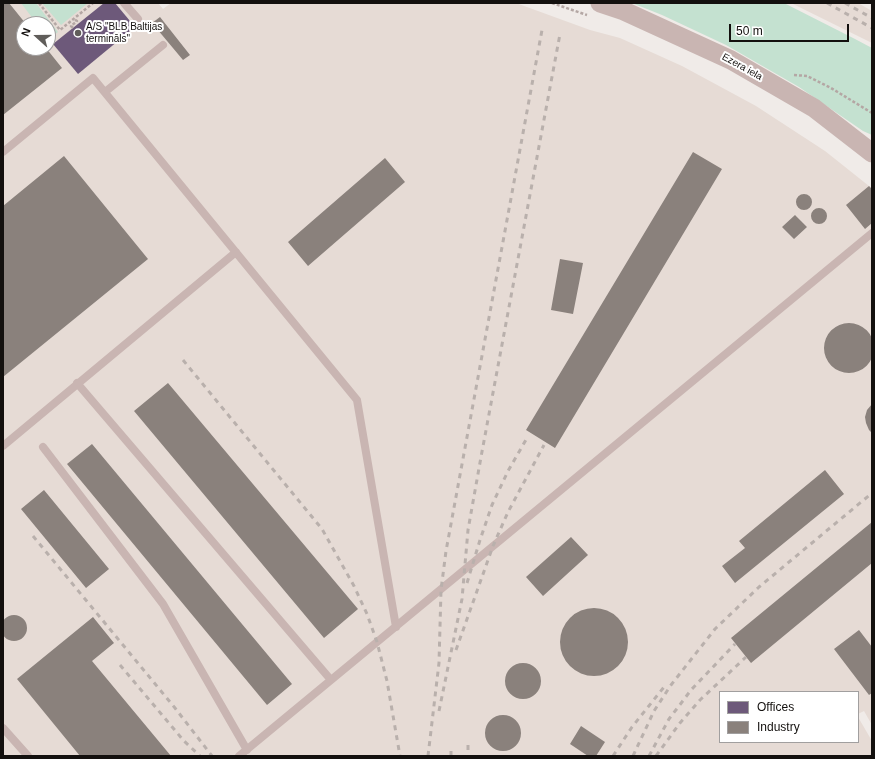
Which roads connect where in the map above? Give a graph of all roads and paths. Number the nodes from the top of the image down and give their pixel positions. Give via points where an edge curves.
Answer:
1 (39, 3) edge
2 (93, 3) edge
3 (124, 3) edge
4 (552, 3) edge
5 (596, 10) edge
6 (74, 19) junction
7 (138, 19) dead end
8 (74, 28) dead end
9 (163, 45) dead end
10 (773, 84) junction
11 (105, 92) junction
12 (872, 113) edge
13 (3, 152) edge
14 (872, 153) edge
15 (872, 233) edge
16 (236, 252) junction
17 (77, 383) junction
18 (3, 446) edge
19 (43, 447) dead end
20 (396, 627) junction
21 (332, 680) junction
22 (3, 728) edge
23 (247, 750) junction
24 (28, 756) edge
25 (239, 756) edge

1 - 6 path via 60,30
2 - 6 path
3 - 7 lane
4 - 5 path
5 - 10 street, Ezera iela via 624,11 731,60
6 - 8 path via 77,21 71,26
9 - 11 lane
10 - 12 path via 787,75 807,76
10 - 14 street, Ezera iela via 814,108
11 - 13 lane via 93,78
11 - 16 lane
15 - 20 lane
16 - 17 lane
16 - 20 lane via 357,400
17 - 18 lane
17 - 21 lane
19 - 23 lane via 163,604
20 - 21 lane
21 - 23 lane
22 - 24 lane
23 - 25 lane

